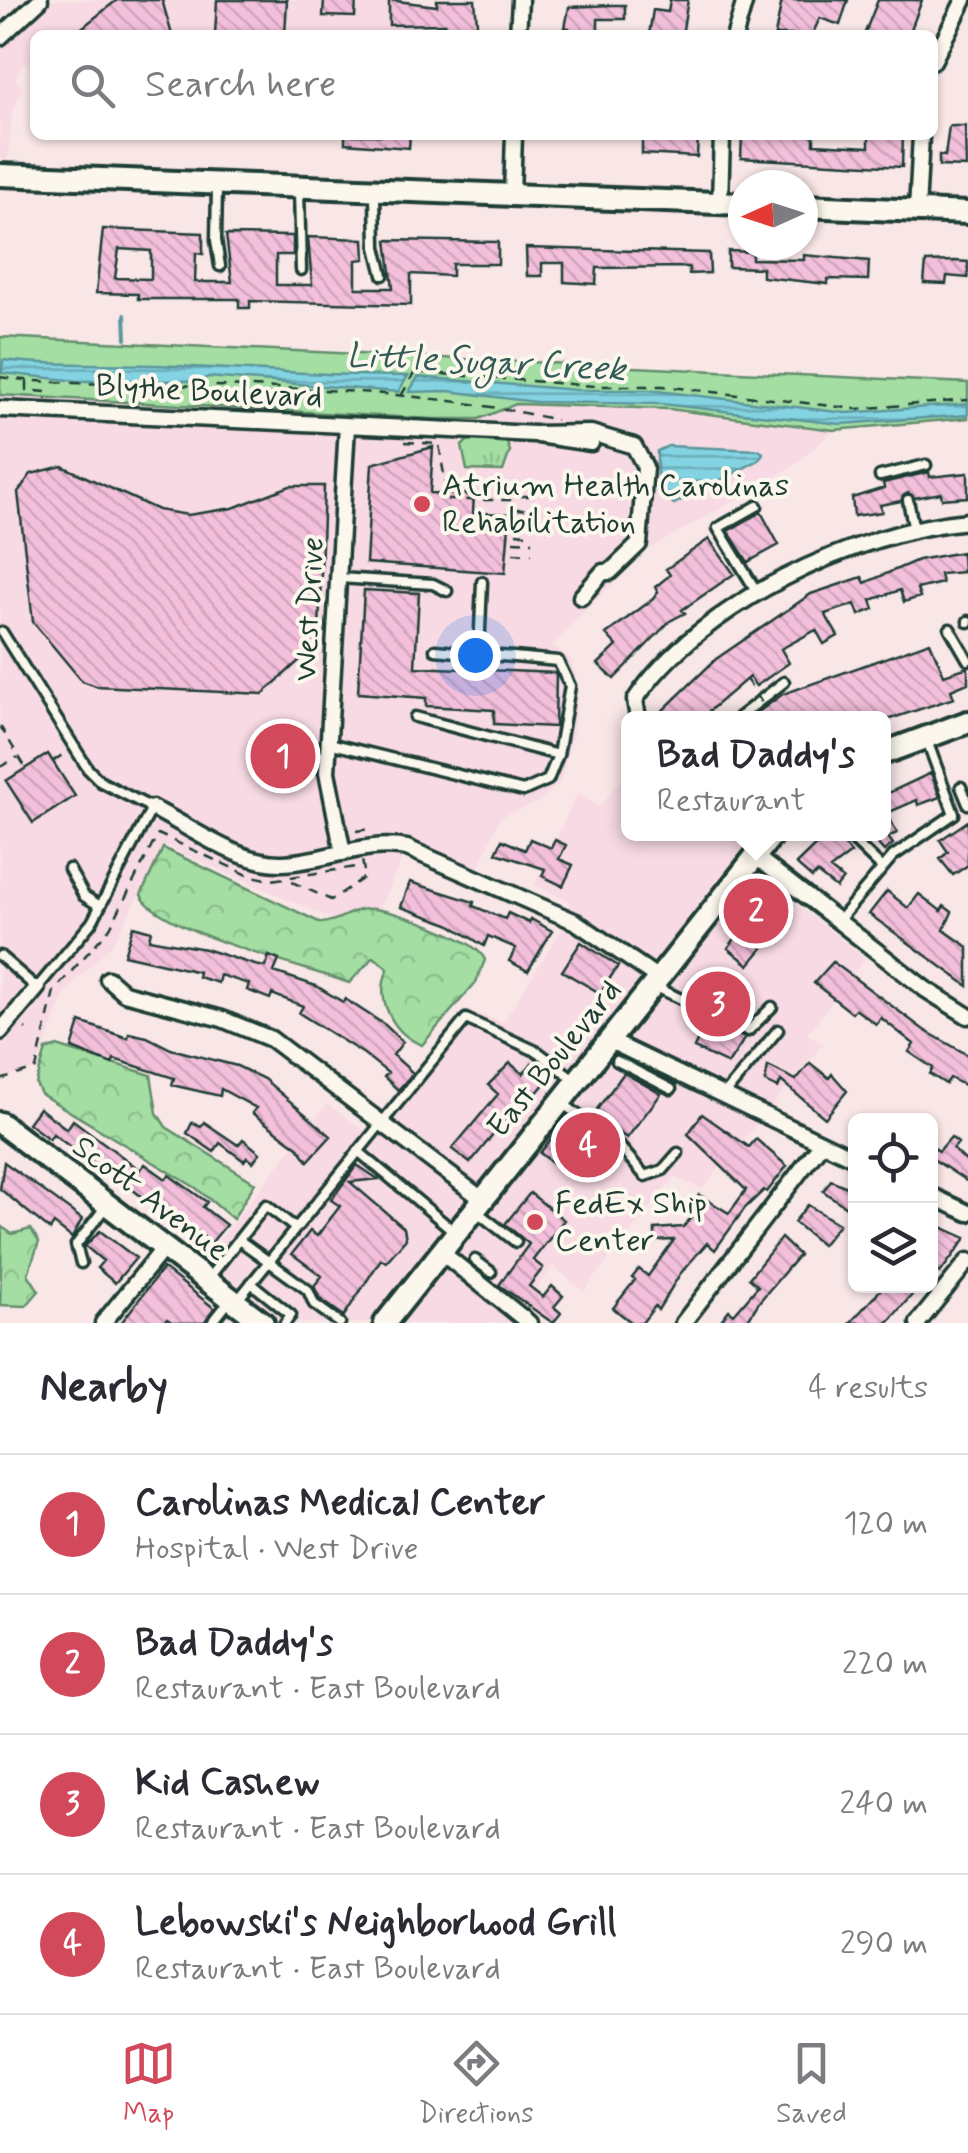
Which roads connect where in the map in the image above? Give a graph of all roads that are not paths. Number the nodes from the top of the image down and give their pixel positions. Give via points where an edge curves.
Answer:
1 (40, 0) edge
2 (520, 0) edge
3 (745, 0) edge
4 (964, 0) edge
5 (518, 30) edge
6 (737, 30) edge
7 (0, 37) edge
8 (938, 51) edge
9 (514, 140) edge
10 (722, 140) edge
11 (921, 140) edge
12 (0, 174) edge
13 (218, 183) junction
14 (298, 186) junction
15 (375, 190) junction
16 (512, 195) junction
17 (720, 203) junction
18 (728, 203) edge
19 (818, 207) edge
20 (917, 211) junction
21 (968, 213) edge
22 (220, 266) dead end
23 (301, 270) dead end
24 (384, 275) dead end
25 (0, 409) edge
26 (347, 426) junction
27 (926, 465) dead end
28 (880, 476) dead end
29 (908, 500) dead end
30 (757, 506) dead end
31 (968, 521) edge
32 (914, 530) junction
33 (610, 572) dead end
34 (339, 578) junction
35 (482, 582) dead end
36 (446, 591) dead end
37 (758, 594) junction
38 (950, 629) dead end
39 (2, 632) edge
40 (435, 650) dead end
41 (479, 653) junction
42 (968, 660) edge
43 (784, 682) dead end
44 (637, 711) edge
45 (747, 711) edge
46 (414, 717) dead end
47 (968, 722) edge
48 (926, 738) junction
49 (329, 743) junction
50 (891, 751) edge
51 (558, 755) junction
52 (961, 787) dead end
53 (968, 804) edge
54 (152, 808) junction
55 (767, 841) edge
56 (854, 841) edge
57 (344, 853) junction
58 (755, 856) junction
59 (69, 868) dead end
60 (882, 868) junction
61 (100, 906) junction
62 (837, 921) junction
63 (0, 956) edge
64 (108, 979) dead end
65 (655, 982) junction
66 (37, 988) junction
67 (772, 1006) dead end
68 (968, 1016) edge
69 (778, 1030) dead end
70 (0, 1032) edge
71 (614, 1051) junction
72 (577, 1082) junction
73 (672, 1089) dead end
74 (724, 1096) junction
75 (561, 1102) junction
76 (382, 1123) junction
77 (3, 1131) edge
78 (822, 1143) junction
79 (358, 1151) junction
80 (678, 1153) dead end
81 (848, 1155) edge
82 (938, 1199) edge
83 (107, 1204) junction
84 (478, 1204) junction
85 (968, 1213) edge
86 (296, 1228) junction
87 (456, 1233) junction
88 (239, 1240) junction
89 (516, 1242) dead end
90 (164, 1248) junction
91 (440, 1252) junction
92 (968, 1260) edge
93 (268, 1262) junction
94 (81, 1263) dead end
95 (477, 1268) junction
96 (491, 1272) dead end
97 (207, 1280) junction
98 (251, 1283) junction
99 (234, 1300) junction
100 (288, 1319) edge
101 (104, 1323) edge
102 (212, 1323) edge
103 (264, 1323) edge
104 (340, 1323) edge
105 (384, 1323) edge
106 (529, 1323) edge
107 (683, 1323) edge
108 (918, 1323) edge

1 - 7 street
2 - 5 street
3 - 6 street
4 - 8 street
9 - 16 street
10 - 17 street
11 - 20 street
12 - 13 street
13 - 14 street
13 - 22 lane
14 - 15 street
14 - 23 lane
15 - 16 street
15 - 24 lane
16 - 17 street
17 - 18 street
19 - 20 street
20 - 21 street
25 - 26 street, Blythe Boulevard
26 - 33 street, Blythe Boulevard via 572,432 634,446 645,467 639,544
26 - 34 street, West Drive
27 - 28 lane
29 - 32 lane
30 - 37 lane via 718,528
31 - 32 street
32 - 37 street via 826,559
34 - 36 lane via 433,584
34 - 49 street, West Drive
35 - 41 lane
37 - 44 street via 654,678 636,700
38 - 42 lane
39 - 54 lane via 101,782
40 - 41 lane
41 - 51 lane via 544,657 564,668 569,698
43 - 45 lane
46 - 51 lane
47 - 48 street
48 - 50 street
48 - 60 lane via 954,814
49 - 51 lane via 522,791 548,780
49 - 57 street, West Drive via 329,800
52 - 53 lane
54 - 57 street via 269,862
54 - 61 lane
55 - 58 street, East Boulevard
56 - 60 lane
57 - 65 street via 408,848 576,922
58 - 62 street
58 - 65 street, East Boulevard
59 - 61 lane via 84,896
60 - 62 lane
61 - 66 lane
62 - 68 street
63 - 66 lane
64 - 76 street via 124,993 271,1039
65 - 67 lane via 748,1031
65 - 71 street, East Boulevard
66 - 70 street
69 - 74 lane
71 - 72 street, East Boulevard
71 - 73 lane
71 - 74 street
72 - 75 street, East Boulevard
72 - 76 lane via 538,1052 466,1019
74 - 78 street
75 - 80 lane via 621,1148 644,1176 662,1170
75 - 84 street, East Boulevard
76 - 79 lane
76 - 84 street
77 - 83 street, Scott Avenue
78 - 81 street
78 - 107 street
79 - 86 lane
79 - 87 lane
82 - 85 street
83 - 90 street, Scott Avenue
83 - 94 lane via 76,1245
84 - 87 street, East Boulevard
84 - 89 lane
86 - 88 lane via 266,1205
86 - 93 lane
87 - 91 street, East Boulevard
88 - 93 lane
88 - 97 lane
90 - 97 street, Scott Avenue
90 - 101 street
91 - 95 street
91 - 105 street, East Boulevard
92 - 108 street
93 - 98 lane
93 - 104 lane
95 - 96 lane
95 - 106 street
97 - 99 street, Scott Avenue
98 - 99 lane
98 - 100 lane
99 - 102 lane
99 - 103 street, Scott Avenue

